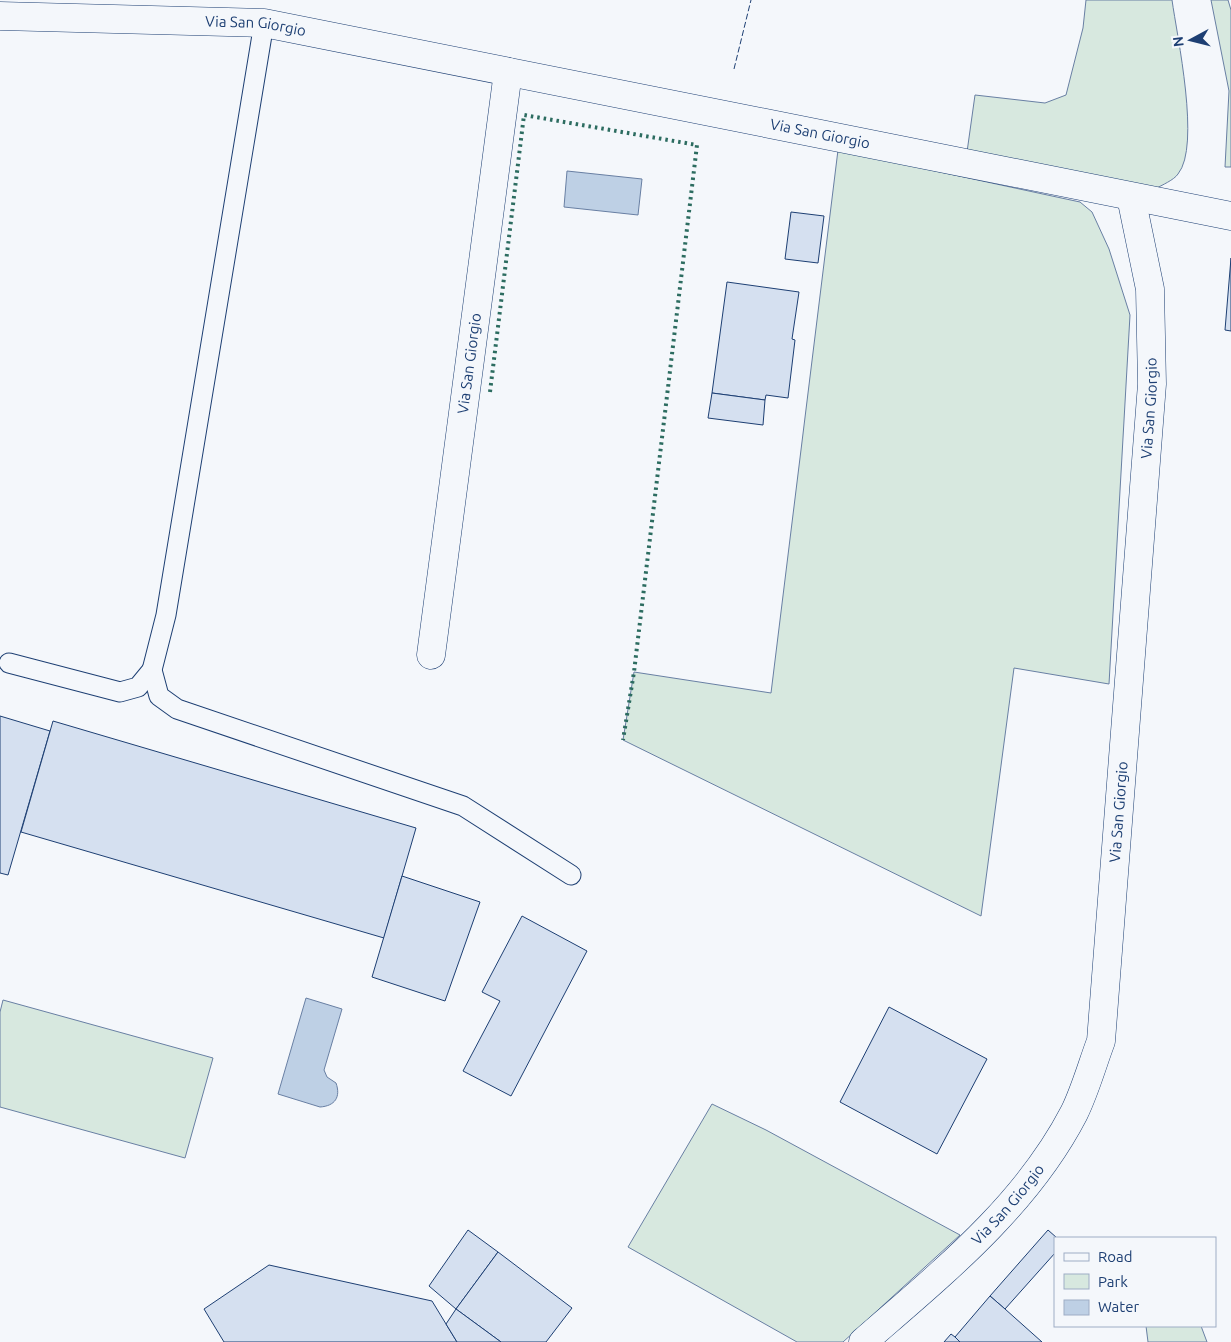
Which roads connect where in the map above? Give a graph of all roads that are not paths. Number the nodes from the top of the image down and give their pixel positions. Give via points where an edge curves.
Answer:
1 (0, 16) edge
2 (264, 22) junction
3 (508, 72) junction
4 (1131, 197) junction
5 (1231, 216) edge
6 (431, 655) dead end
7 (9, 663) dead end
8 (152, 670) junction
9 (571, 875) dead end
10 (863, 1342) edge

1 - 2 street, Via San Giorgio
2 - 3 street, Via San Giorgio
2 - 8 lane via 166,616
3 - 4 street, Via San Giorgio
3 - 6 street, Via San Giorgio
4 - 5 street, Via San Giorgio
4 - 10 street, Via San Giorgio via 1150,289 1152,384 1101,1042 1074,1113 1028,1185 953,1264
7 - 8 lane via 120,692 138,687
8 - 9 lane via 159,696 177,709 463,806

